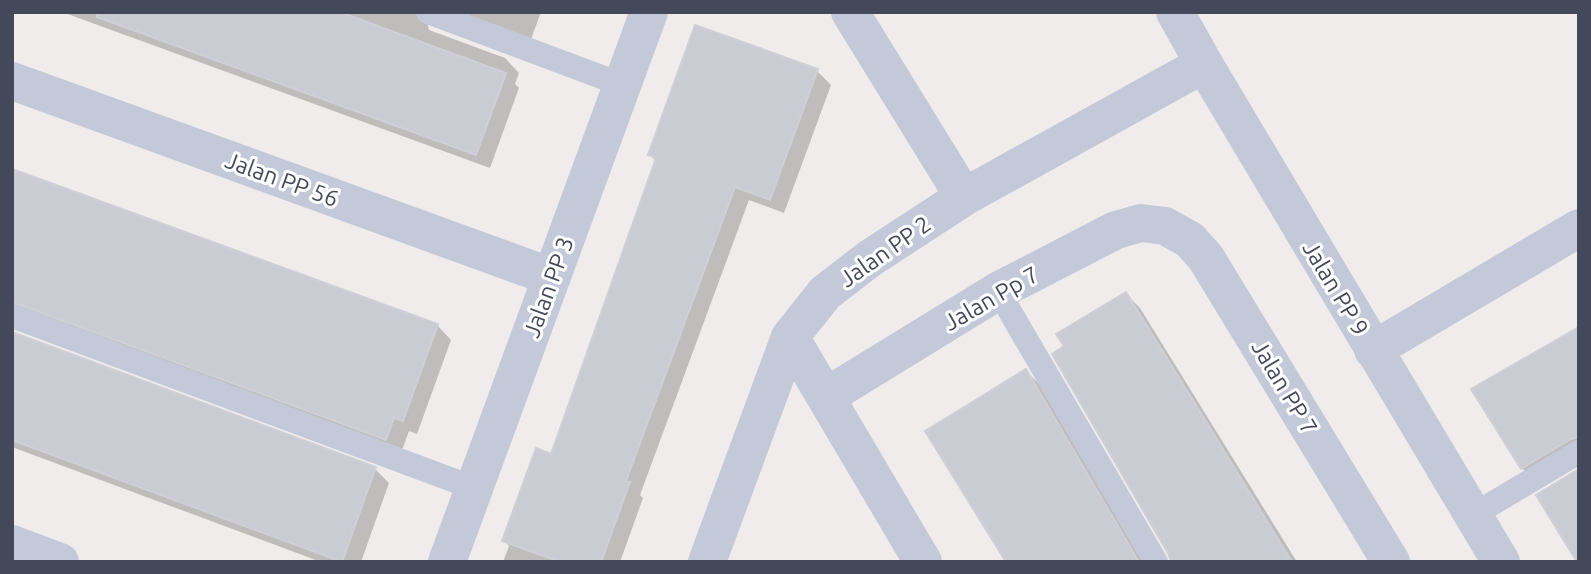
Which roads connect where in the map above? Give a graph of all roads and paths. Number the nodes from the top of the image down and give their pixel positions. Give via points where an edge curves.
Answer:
1 (428, 12) edge
2 (649, 12) edge
3 (850, 12) edge
4 (1175, 12) edge
5 (1204, 64) junction
6 (12, 81) edge
7 (623, 85) junction
8 (964, 197) junction
9 (1165, 226) joint
10 (1579, 228) edge
11 (552, 277) junction
12 (998, 291) junction
13 (12, 316) edge
14 (790, 337) junction
15 (1373, 350) junction
16 (827, 396) junction
17 (1579, 452) edge
18 (474, 488) junction
19 (1473, 515) junction
20 (12, 544) edge
21 (60, 562) edge
22 (447, 562) edge
23 (707, 562) edge
24 (923, 562) edge
25 (1156, 562) edge
26 (1391, 562) edge
27 (1501, 562) edge

1 - 7 lane
2 - 7 street, Jalan PP 3
3 - 8 street
4 - 5 street, Jalan PP 9
5 - 8 street, Jalan PP 2
5 - 15 street, Jalan PP 9
6 - 11 street, Jalan PP 56
7 - 11 street, Jalan PP 3
8 - 14 street, Jalan PP 2 via 825,293
9 - 12 street, Jalan Pp 7 via 1141,223 1116,230
9 - 26 street, Jalan PP 7 via 1190,240 1206,258
10 - 15 street
11 - 18 street, Jalan PP 3
12 - 16 street, Jalan Pp 7
12 - 25 lane
13 - 18 lane
14 - 16 street
14 - 23 street, Jalan PP 2
15 - 19 street, Jalan PP 9
16 - 24 street
17 - 19 lane
18 - 22 street, Jalan PP 3
19 - 27 street, Jalan PP 9
20 - 21 street

